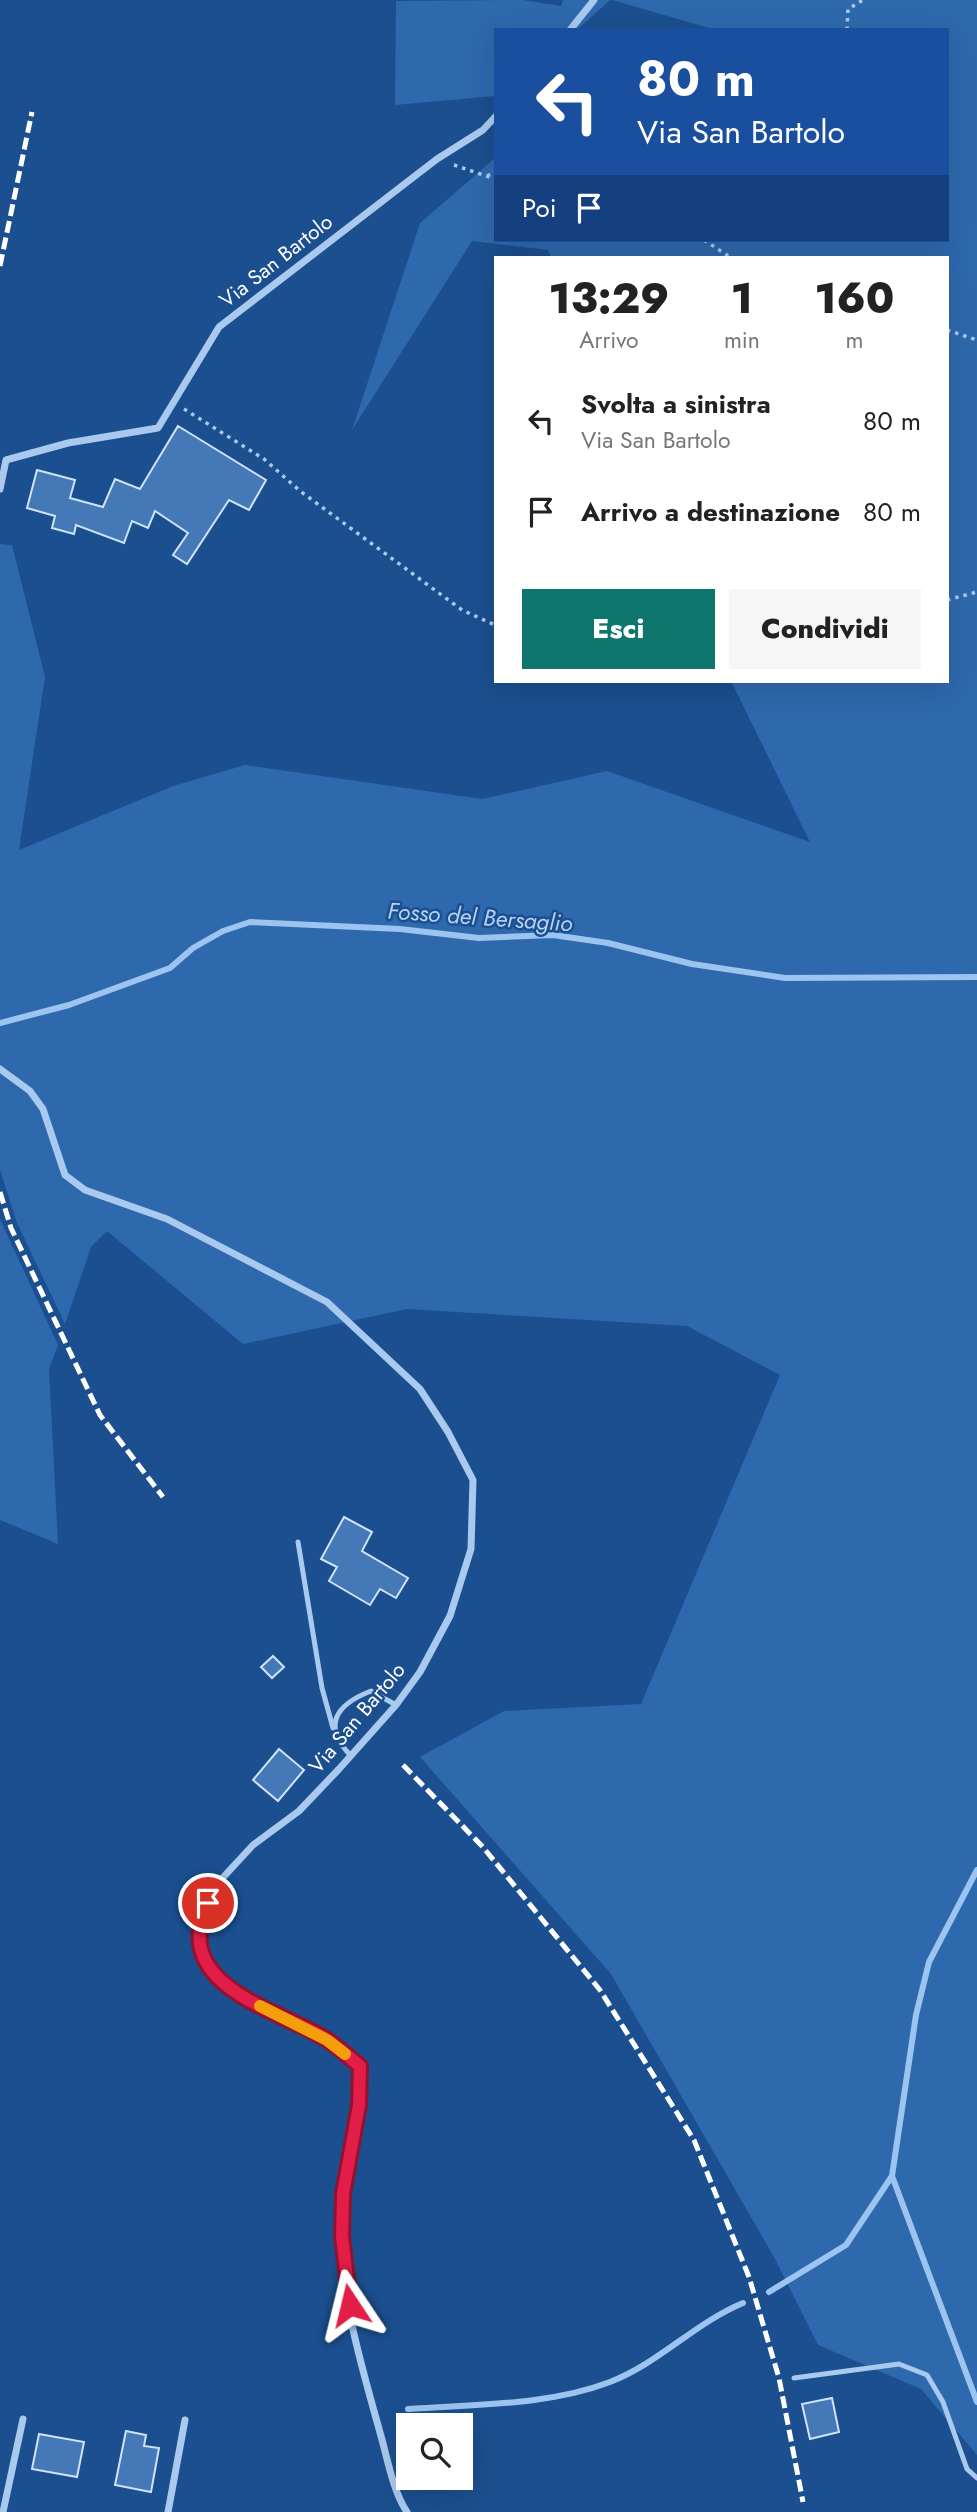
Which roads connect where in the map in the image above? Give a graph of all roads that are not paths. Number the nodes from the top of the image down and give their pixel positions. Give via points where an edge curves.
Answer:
1 (594, 0) edge
2 (572, 28) edge
3 (494, 118) edge
4 (0, 489) edge
5 (0, 1069) edge
6 (298, 1542) dead end
7 (397, 1704) junction
8 (333, 1728) junction
9 (351, 1756) junction
10 (794, 2378) dead end
11 (23, 2419) dead end
12 (186, 2420) dead end
13 (977, 2478) edge
14 (3, 2512) edge
15 (168, 2512) edge
16 (407, 2512) edge

1 - 2 street
3 - 4 street, Via San Bartolo via 219,327 158,428 68,443 6,460
5 - 7 street, Via San Bartolo via 30,1091 43,1109 65,1175 85,1190 167,1219 327,1302 420,1389 448,1432 473,1480 471,1549 450,1616 421,1672
6 - 8 lane
7 - 8 lane via 371,1691 351,1698 339,1711
7 - 9 street, Via San Bartolo
8 - 9 lane
9 - 16 street, Via San Bartolo via 299,1811 253,1845 226,1874 199,1921 205,1962 229,1991 327,2040 360,2066 359,2105 343,2194 345,2280 366,2381
10 - 13 lane via 899,2364 927,2375 943,2402 967,2469
11 - 14 street
12 - 15 street

